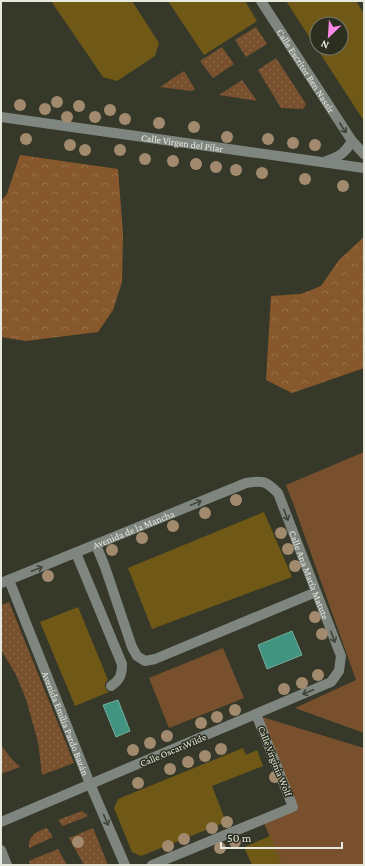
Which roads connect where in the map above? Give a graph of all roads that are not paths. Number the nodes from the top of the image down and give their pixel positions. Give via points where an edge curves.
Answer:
1 (261, 1) edge
2 (1, 117) edge
3 (352, 141) junction
4 (364, 154) edge
5 (325, 162) junction
6 (364, 168) edge
7 (267, 482) joint
8 (96, 545) junction
9 (76, 553) junction
10 (5, 582) edge
11 (316, 592) junction
12 (339, 671) joint
13 (111, 686) dead end
14 (256, 714) junction
15 (90, 784) junction
16 (1, 822) edge
17 (1, 850) edge
18 (7, 865) edge
19 (126, 865) edge
20 (152, 865) edge

1 -> 3 street, Calle Escritor Ben Nassir
2 - 5 street, Calle Virgen del Pilar
3 - 4 street, Calle Escritor Ben Nassir
3 - 5 street via 337,158
5 - 6 street, Calle Virgen del Pilar
8 -> 7 street, Avenida de la Mancha via 246,483
7 -> 11 street, Calle Ana María Matute via 278,493
8 - 9 street, Avenida de la Mancha
8 - 11 street via 132,647 137,656 145,661
10 -> 9 street, Avenida de la Mancha
9 - 13 street via 122,664 119,681
10 - 15 street, Avenida Emilia Pardo Bazán
11 -> 12 street, Calle Ana María Matute via 341,656
12 -> 14 street, Calle Oscar Wilde via 331,682
14 - 15 street, Calle Oscar Wilde
14 - 20 street, Calle Virginia Wolf via 293,808
15 - 16 street, Calle Oscar Wilde
15 -> 19 street, Avenida Emilia Pardo Bazán
17 - 18 street

